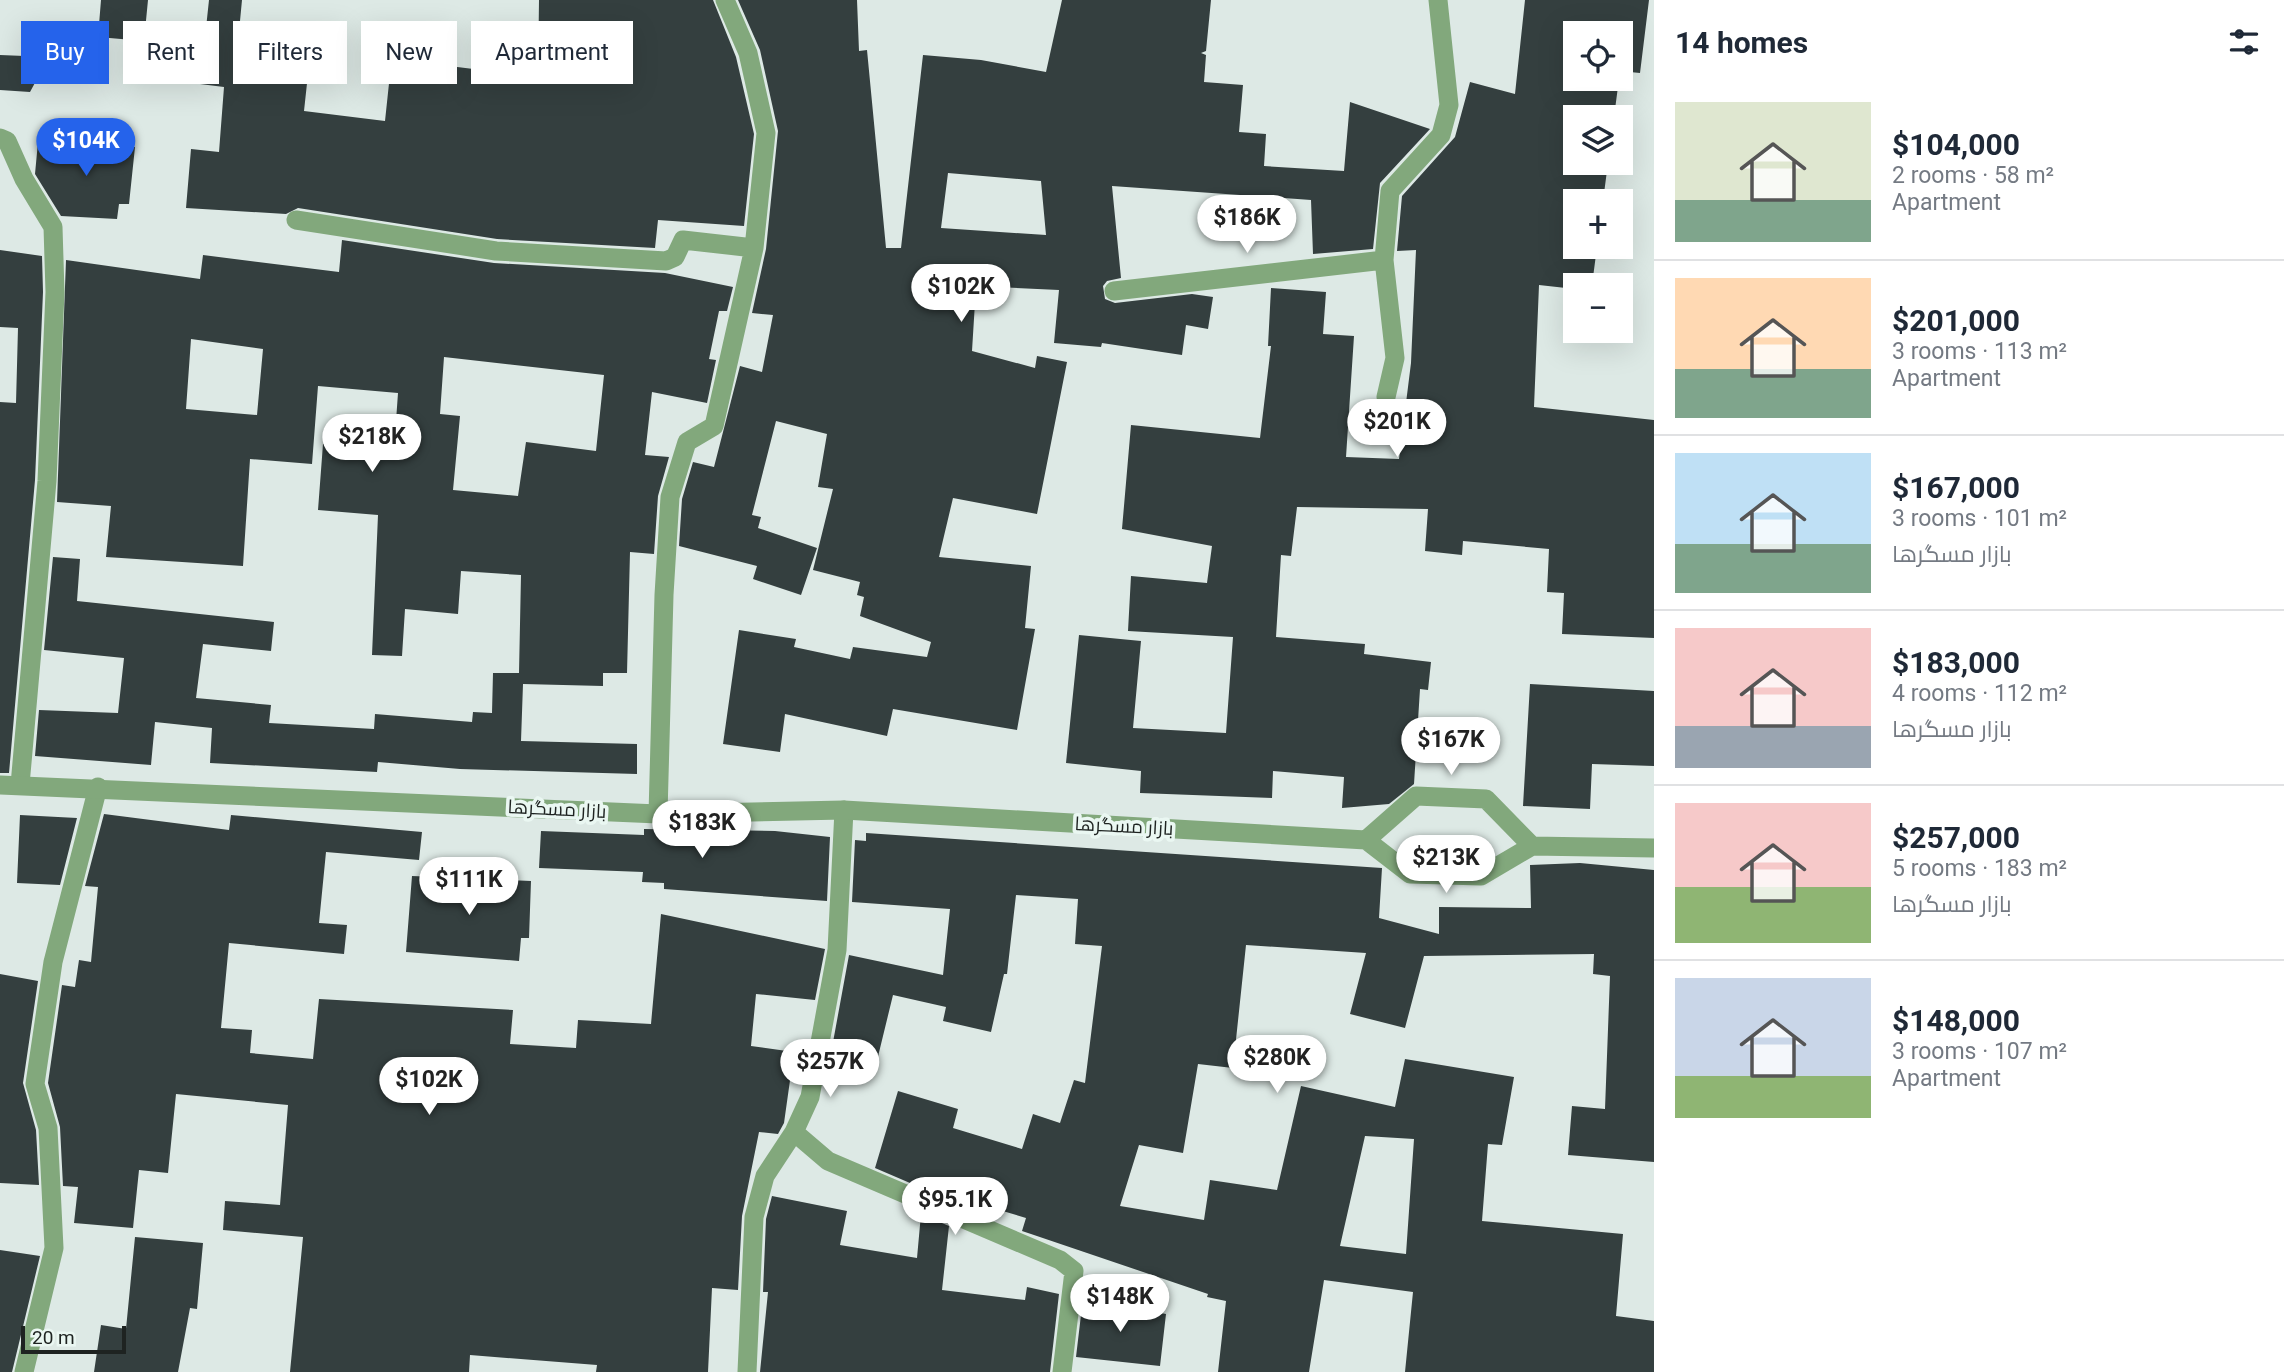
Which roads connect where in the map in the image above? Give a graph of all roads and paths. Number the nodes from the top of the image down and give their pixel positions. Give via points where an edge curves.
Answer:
1 (726, 0) edge
2 (1438, 0) edge
3 (0, 138) edge
4 (296, 220) dead end
5 (754, 248) junction
6 (1384, 260) junction
7 (1114, 291) dead end
8 (1386, 397) dead end
9 (10, 785) edge
10 (98, 787) junction
11 (844, 810) junction
12 (658, 814) junction
13 (1366, 840) junction
14 (1532, 846) junction
15 (1654, 848) edge
16 (794, 1132) junction
17 (24, 1372) edge
18 (747, 1372) edge
19 (1062, 1372) edge

1 - 5 street via 748,53 766,133
2 - 6 street via 1449,105 1441,135 1390,191
3 - 9 street via 6,141 53,227 55,292 47,481
4 - 5 street via 496,251 666,261 675,257 684,240
5 - 12 street via 714,426 687,442 670,497
6 - 7 street
6 - 8 street via 1395,358
9 - 10 street, بازار مسگرها
10 - 12 street, بازار مسگرها
10 - 17 street via 53,962 35,1084 48,1128 54,1248
11 - 12 street, بازار مسگرها
11 - 13 street, بازار مسگرها
11 - 16 street via 837,950 810,1097
13 - 14 street via 1410,874 1481,876
13 - 14 street via 1416,796 1427,796 1486,799
14 - 15 street
16 - 18 street via 765,1176 754,1217
16 - 19 street via 828,1161 1060,1260 1074,1271

